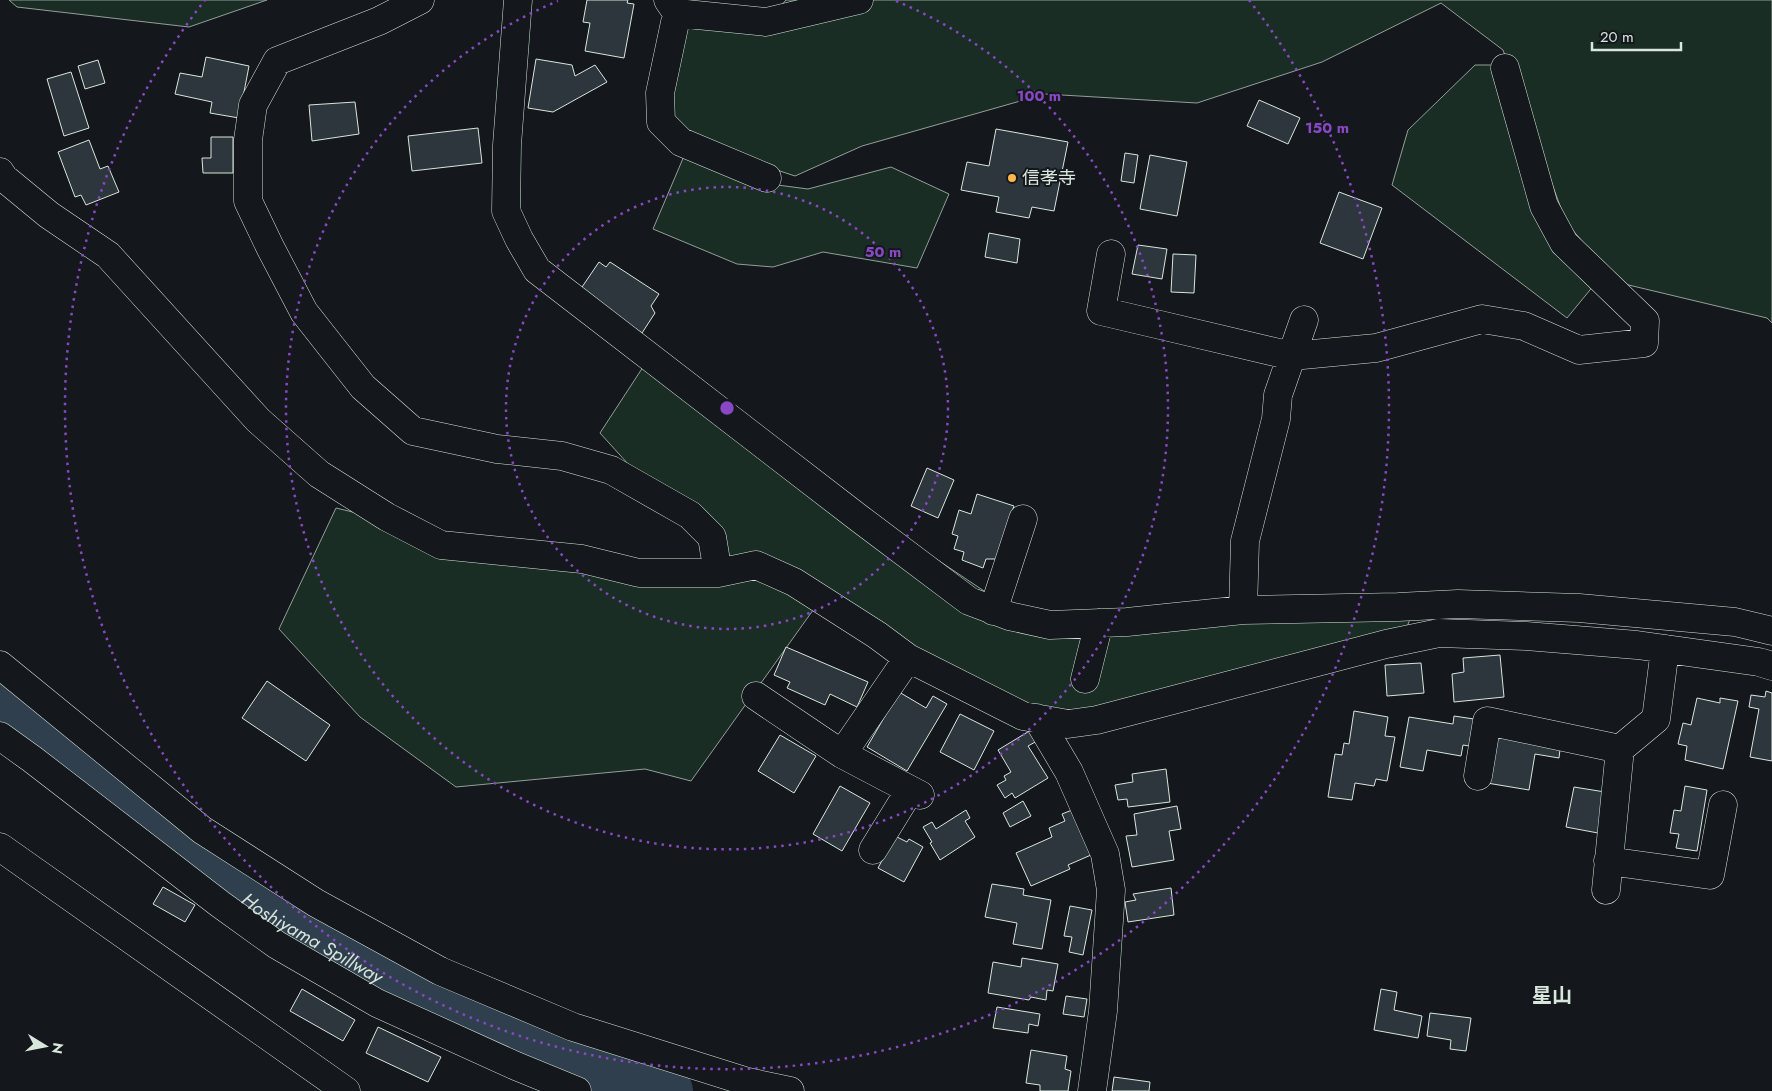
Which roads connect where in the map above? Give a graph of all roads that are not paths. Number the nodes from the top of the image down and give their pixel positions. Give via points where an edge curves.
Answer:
1 (420, 0) edge
2 (518, 0) edge
3 (859, 0) edge
4 (673, 7) edge
5 (1504, 68) dead end
6 (0, 172) edge
7 (767, 178) dead end
8 (1111, 254) dead end
9 (1304, 320) dead end
10 (1292, 356) junction
11 (1024, 519) dead end
12 (718, 573) junction
13 (993, 610) junction
14 (1243, 610) junction
15 (1099, 623) junction
16 (1772, 631) edge
17 (1665, 649) junction
18 (908, 658) junction
19 (0, 665) edge
20 (1772, 666) edge
21 (1085, 679) dead end
22 (756, 696) dead end
23 (1037, 718) junction
24 (0, 736) edge
25 (1620, 749) junction
26 (842, 754) junction
27 (1478, 776) dead end
28 (1723, 805) dead end
29 (0, 847) edge
30 (873, 850) dead end
31 (1608, 860) junction
32 (1606, 890) dead end
33 (346, 1091) edge
34 (577, 1091) edge
35 (790, 1091) edge
36 (1092, 1091) edge

1 - 12 street via 349,34 277,61 253,105 248,140 248,202 304,312 363,386 413,431 497,449 562,456 611,470 690,515 712,537
2 - 13 street via 507,145 506,211 537,270 860,520 969,601
3 - 4 street via 766,22
4 - 7 street via 660,94 661,122 681,142
5 - 10 street via 1544,206 1564,244 1645,321 1644,343 1579,350 1524,326 1482,319 1376,348
6 - 12 street via 49,215 108,256 258,420 319,474 387,517 441,545 582,559 639,573
8 - 10 street via 1101,312
9 - 10 street
10 - 14 street via 1278,395 1276,419 1245,541
11 - 13 street
12 - 18 street via 756,565 794,582
13 - 15 street via 1050,625
14 - 15 street
14 - 16 street via 1458,604 1569,608 1735,622
15 - 21 street
17 - 20 street
17 - 23 street via 1526,636 1439,633 1097,720 1068,724
17 - 25 street via 1656,719
18 - 23 street via 1023,716
18 - 26 street
19 - 35 street via 202,830 316,903 440,972 573,1027 748,1082
22 - 26 street
23 - 36 street via 1069,772 1105,854 1111,890 1103,1011
24 - 34 street via 277,945 377,1003
25 - 27 street via 1487,721
25 - 31 street
26 - 30 street via 915,792
28 - 31 street via 1710,875
29 - 33 street
31 - 32 street

